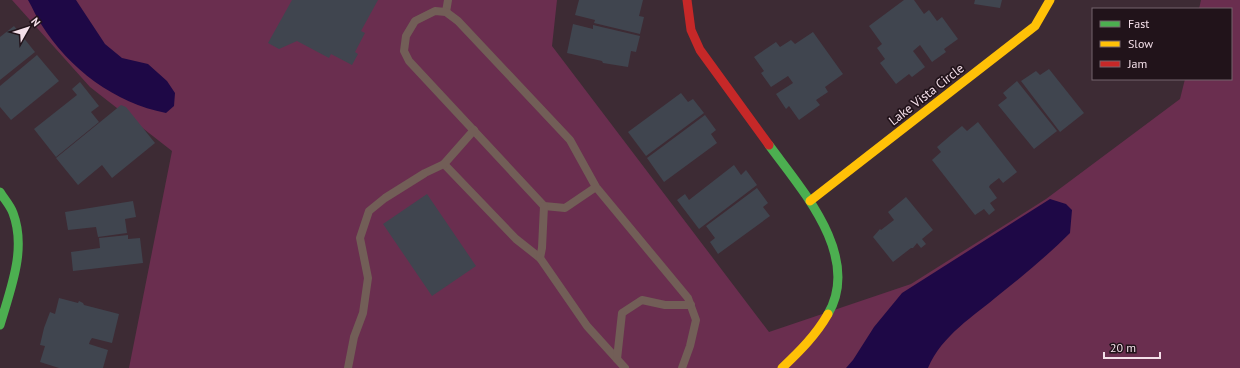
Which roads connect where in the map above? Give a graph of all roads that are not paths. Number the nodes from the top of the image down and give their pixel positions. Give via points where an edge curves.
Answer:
1 (448, 0) edge
2 (687, 0) edge
3 (1050, 0) edge
4 (446, 12) junction
5 (474, 130) junction
6 (444, 164) junction
7 (596, 187) junction
8 (0, 192) edge
9 (810, 201) junction
10 (544, 206) junction
11 (540, 258) junction
12 (691, 305) junction
13 (0, 325) edge
14 (617, 359) junction
15 (348, 368) edge
16 (626, 368) edge
17 (682, 368) edge
18 (782, 368) edge

1 - 4 lane
2 - 9 street via 691,30 700,50
3 - 9 street, Lake Vista Circle via 1035,26
4 - 5 lane via 435,11 414,21 406,36 404,51 409,61
4 - 7 lane via 570,140
5 - 6 lane
5 - 10 lane
6 - 11 lane via 516,239
6 - 15 lane via 385,198 369,211 364,221 360,238 368,278 363,313 354,337
7 - 10 lane via 565,208
7 - 12 lane via 681,288
8 - 13 street via 13,214 19,236 17,260
9 - 18 street via 822,219 832,242 837,268 836,292 828,317 816,336
10 - 11 lane
11 - 14 lane via 587,326
12 - 14 lane via 665,305 642,300 622,313
12 - 17 lane via 696,320
14 - 16 lane

